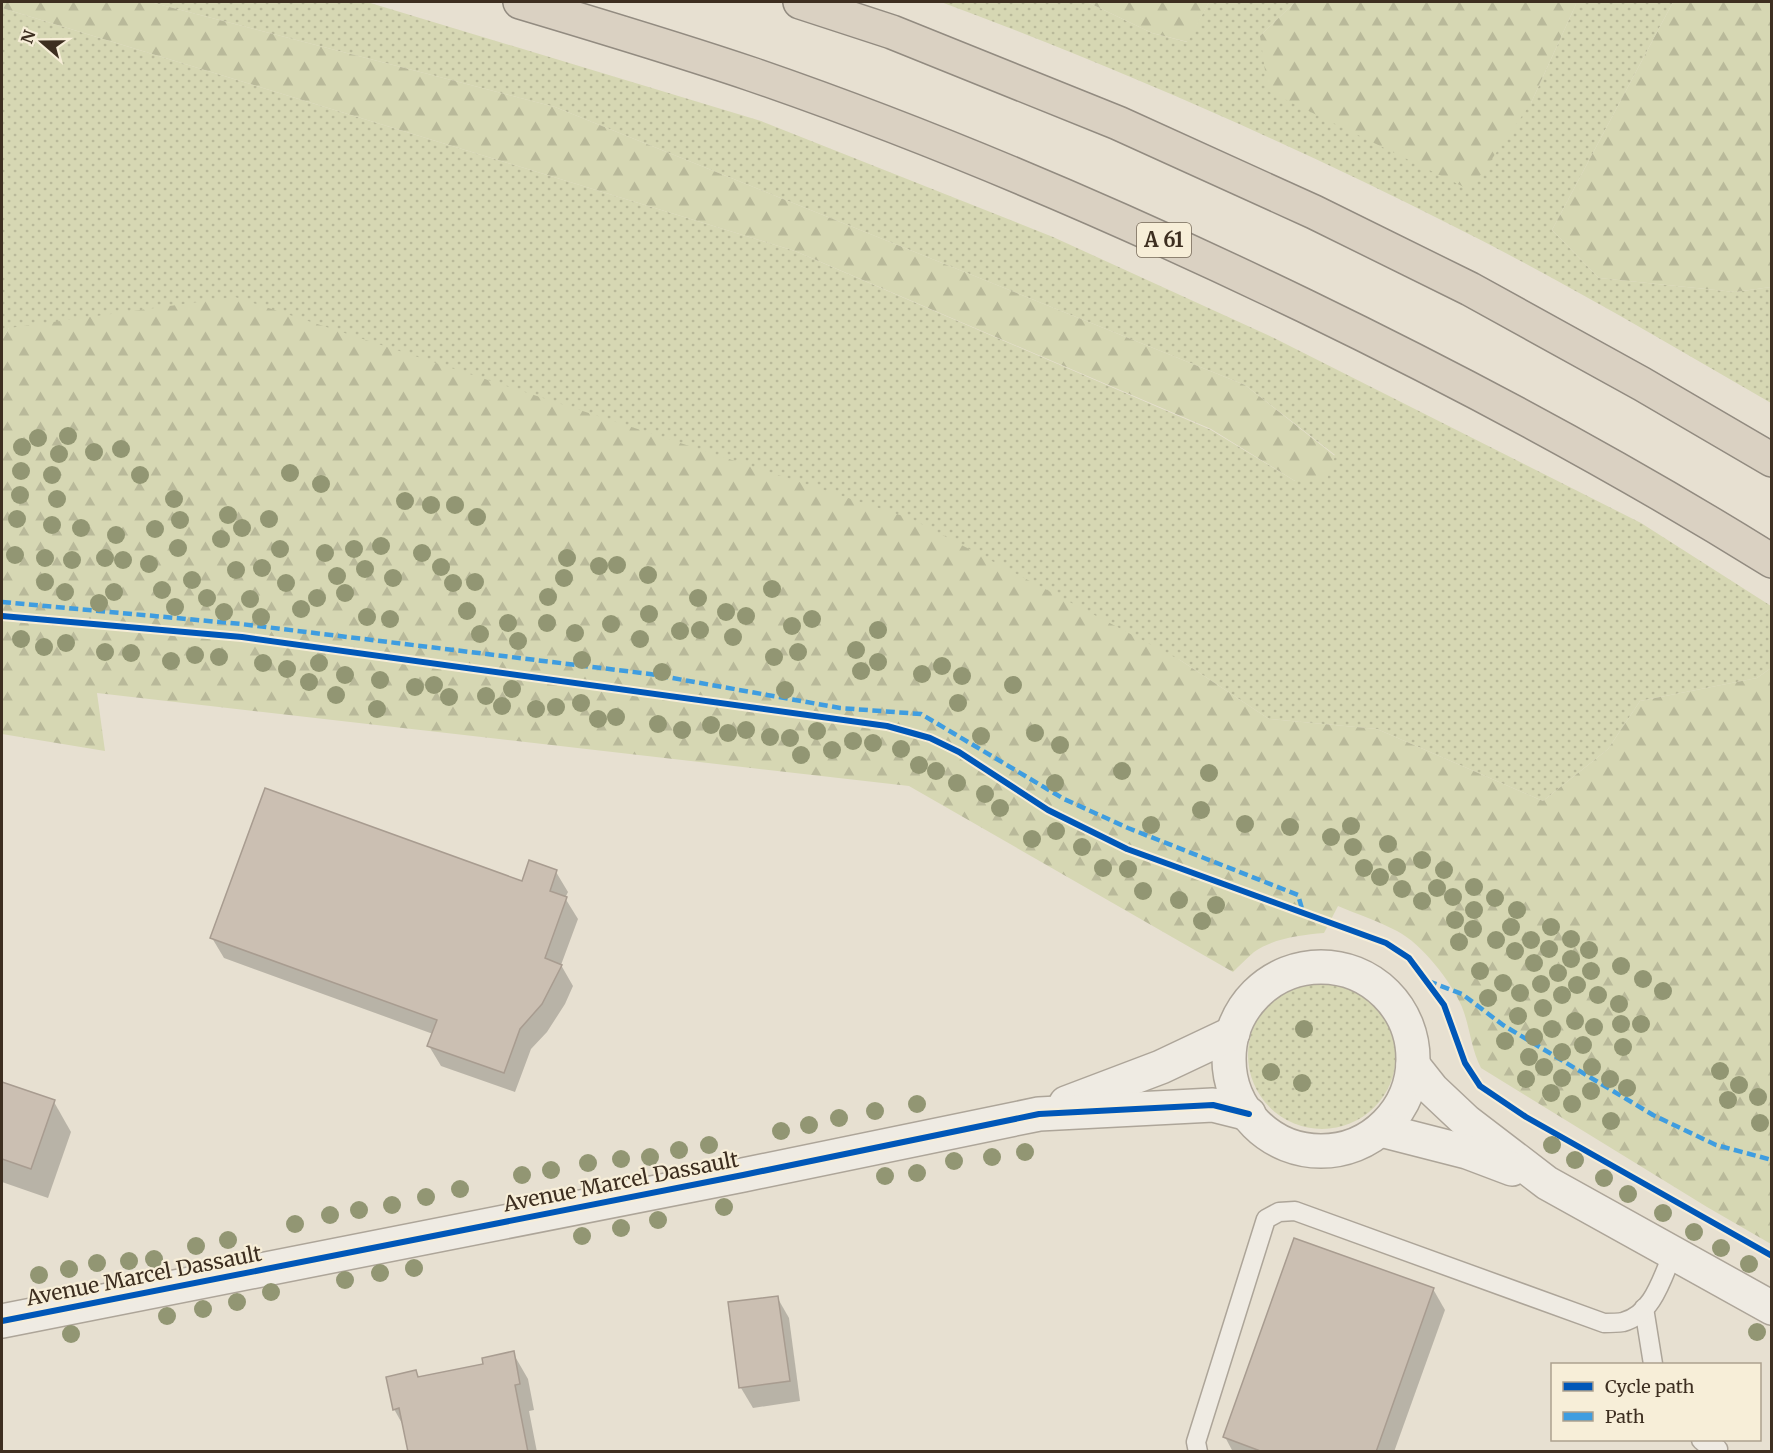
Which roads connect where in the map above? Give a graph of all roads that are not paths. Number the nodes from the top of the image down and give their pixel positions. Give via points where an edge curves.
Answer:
1 (520, 2) edge
2 (800, 2) edge
3 (1772, 460) edge
4 (1772, 561) edge
5 (1233, 1034) junction
6 (1413, 1065) junction
7 (1039, 1114) junction
8 (1249, 1114) junction
9 (1381, 1130) junction
10 (1547, 1183) junction
11 (1673, 1253) junction
12 (1644, 1308) junction
13 (1772, 1308) edge
14 (2, 1322) edge
15 (1653, 1363) edge
16 (1702, 1441) edge
17 (1718, 1449) dead end
18 (1198, 1452) edge

1 - 4 highway, A 61 via 751,74 1101,211 1406,355 1581,448
2 - 3 highway via 892,32 1118,123 1314,212 1470,288
5 - 6 street via 1246,1007 1265,986 1291,972 1320,967 1350,971 1377,986 1397,1008 1410,1035
5 - 7 street, Avenue Marcel Dassault via 1161,1067
5 - 8 street via 1229,1058 1232,1082
6 - 9 street via 1409,1089
6 - 10 street via 1466,1121
7 - 8 street, Avenue Marcel Dassault via 1213,1105
7 - 14 street, Avenue Marcel Dassault
8 - 9 street via 1261,1130 1289,1146 1321,1152 1353,1146
9 - 10 street via 1467,1152
10 - 11 street
11 - 12 lane
11 - 13 street
12 - 15 lane
12 - 18 lane via 1623,1322 1604,1323 1295,1211 1279,1212 1266,1219 1196,1442
16 - 17 lane

